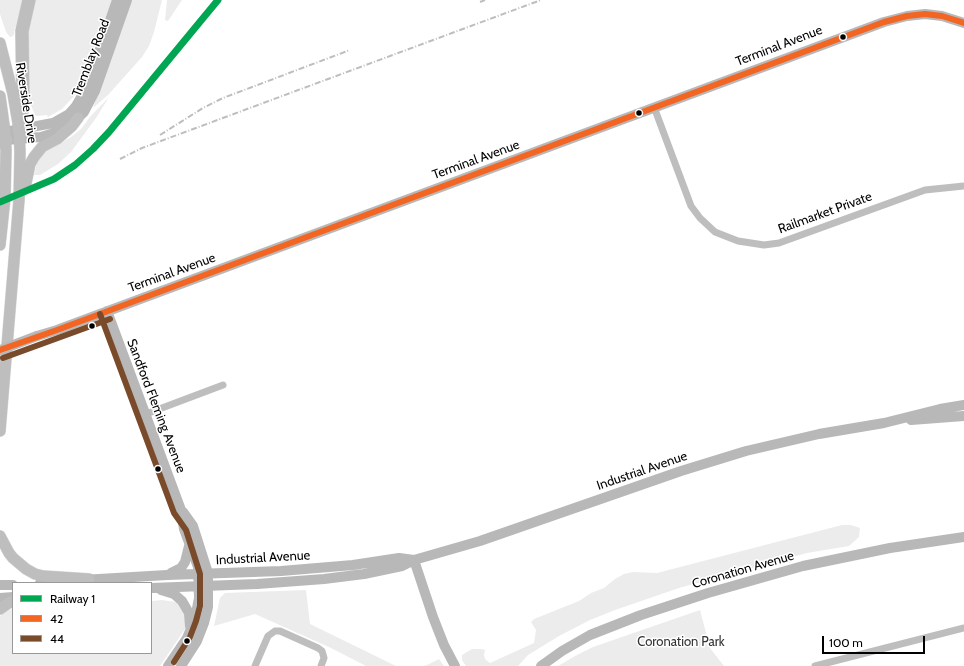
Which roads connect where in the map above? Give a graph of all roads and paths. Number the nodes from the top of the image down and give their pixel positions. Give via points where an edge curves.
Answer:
1 (29, 0) edge
2 (117, 0) edge
3 (127, 0) edge
4 (964, 23) edge
5 (0, 43) edge
6 (0, 96) edge
7 (654, 107) junction
8 (78, 118) junction
9 (19, 134) junction
10 (4, 138) edge
11 (964, 186) edge
12 (17, 224) junction
13 (0, 245) edge
14 (107, 311) junction
15 (0, 350) edge
16 (223, 385) dead end
17 (964, 405) edge
18 (146, 414) junction
19 (964, 416) edge
20 (884, 423) junction
21 (0, 431) edge
22 (181, 510) junction
23 (0, 536) edge
24 (964, 537) edge
25 (189, 544) junction
26 (414, 560) junction
27 (203, 574) junction
28 (167, 575) junction
29 (89, 579) junction
30 (52, 582) edge
31 (0, 585) edge
32 (12, 585) edge
33 (204, 586) junction
34 (152, 589) edge
35 (152, 589) edge
36 (12, 597) edge
37 (0, 598) edge
38 (12, 602) edge
39 (0, 608) edge
40 (964, 628) edge
41 (190, 632) junction
42 (185, 663) edge
43 (168, 666) edge
44 (255, 666) edge
45 (321, 666) edge
46 (455, 666) edge
47 (541, 666) edge
48 (815, 666) edge

1 - 9 highway via 22,31 23,106
2 - 9 street, Tremblay Road via 87,87 76,106 69,114 53,123
3 - 8 street, Tremblay Road via 95,91 88,106
4 - 7 street, Terminal Avenue via 925,14 896,18
5 - 9 main road, Riverside Drive via 10,80
6 - 10 main road, Riverside Drive
7 - 11 street, Railmarket Private via 691,206 715,232 738,241 764,245 779,243 925,190
7 - 14 street, Terminal Avenue
8 - 9 street, Tremblay Road via 57,132 41,136
8 - 12 main road via 57,139 33,157
9 - 10 street, Tremblay Road
9 - 12 main road, Riverside Drive
10 - 13 main road, Riverside Drive via 5,198
12 - 21 main road, Riverside Drive
14 - 15 street, Terminal Avenue, bridge
14 - 18 street, Sandford Fleming Avenue
16 - 18 street
17 - 20 street, Industrial Avenue
18 - 22 street, Sandford Fleming Avenue
19 - 20 street, Industrial Avenue
20 - 26 street, Industrial Avenue via 819,434 746,451 475,543
22 - 25 street, Sandford Fleming Avenue
22 - 27 street, Sandford Fleming Avenue via 193,526
23 - 29 main road via 13,558 35,574
24 - 47 street, Coronation Avenue via 890,548 803,566 708,593 590,635
25 - 27 street, Sandford Fleming Avenue
25 - 28 street via 185,562 177,571
26 - 27 street, Industrial Avenue via 399,558 353,565
26 - 33 street, Industrial Avenue via 402,566 364,574
26 - 46 street via 433,617
27 - 28 street, Industrial Avenue
27 - 33 street
28 - 29 street, Industrial Avenue
29 - 30 street, Industrial Avenue
31 - 32 street
33 - 34 street, Industrial Avenue
33 - 41 street
33 - 42 street via 208,607
35 - 41 street via 169,592 182,601 189,613
36 - 37 street
38 - 39 main road
40 - 48 street
41 - 43 street
44 - 45 street via 268,636 280,631 322,651 324,658

